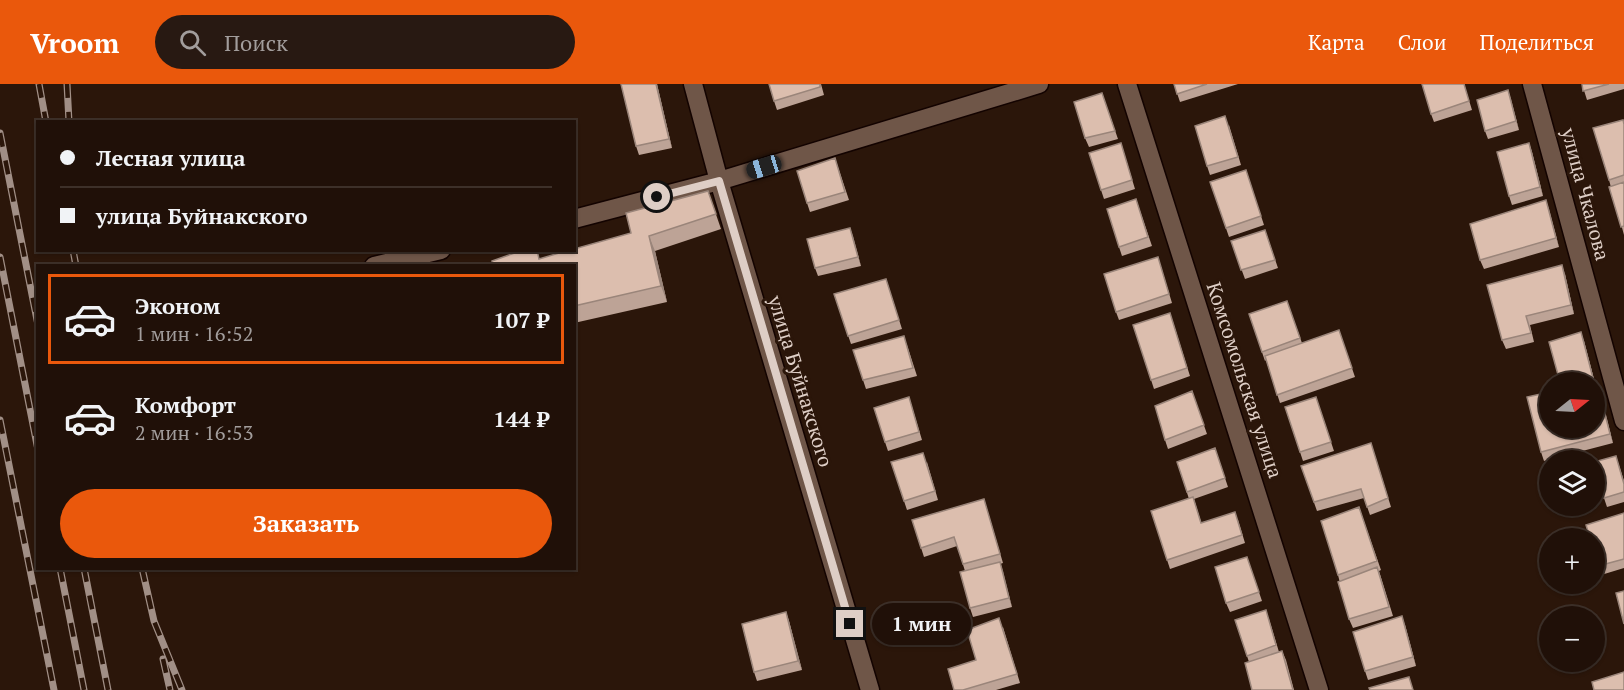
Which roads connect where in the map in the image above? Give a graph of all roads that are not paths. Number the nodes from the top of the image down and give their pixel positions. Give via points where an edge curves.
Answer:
1 (693, 84) edge
2 (1039, 84) edge
3 (1127, 84) edge
4 (1532, 84) edge
5 (719, 181) junction
6 (576, 218) edge
7 (433, 252) edge
8 (382, 264) edge
9 (1624, 421) edge
10 (870, 690) edge
11 (1319, 690) edge

1 - 5 street, улица Буйнакского
2 - 5 street
3 - 11 street, Комсомольская улица
4 - 9 street, улица Чкалова
5 - 6 street
5 - 10 street, улица Буйнакского
7 - 8 street

